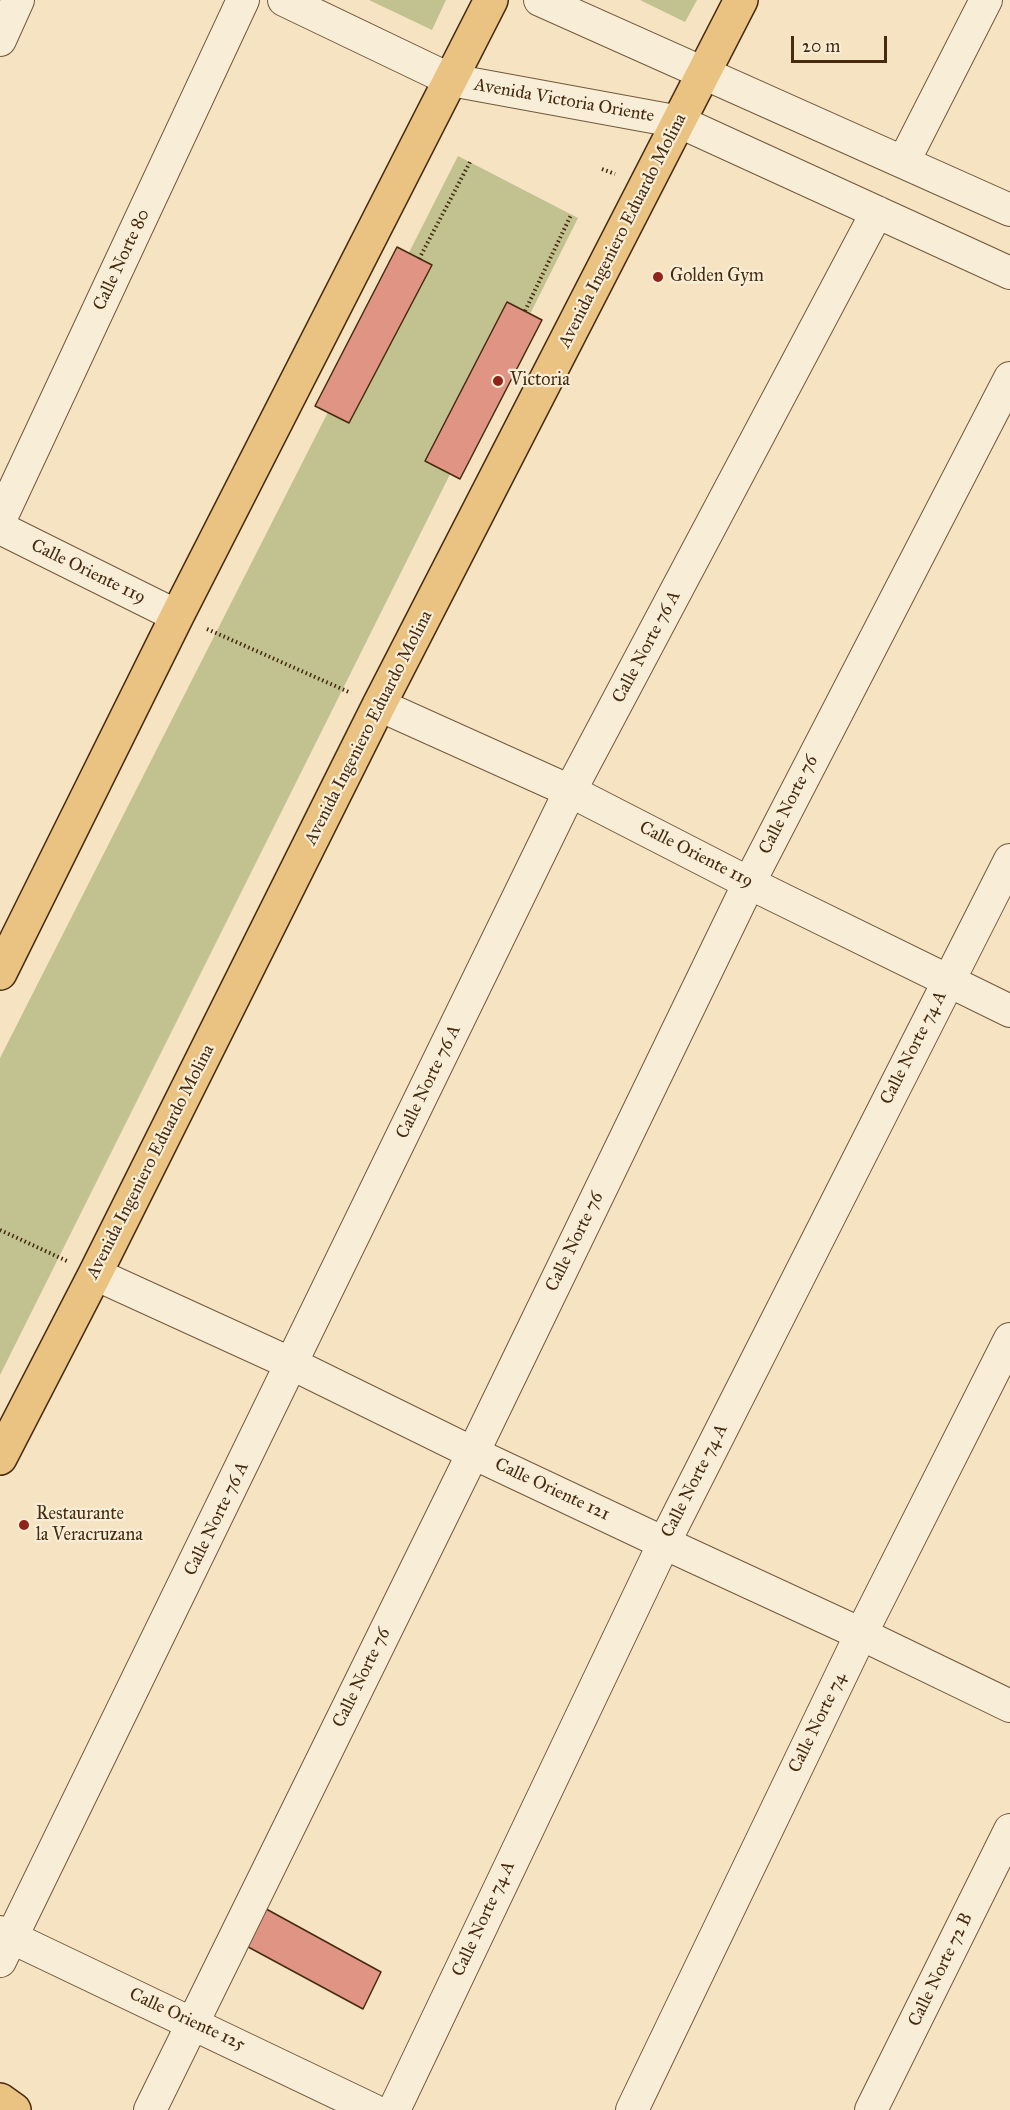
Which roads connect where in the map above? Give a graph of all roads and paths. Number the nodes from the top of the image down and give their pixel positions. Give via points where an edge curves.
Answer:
1 (18, 0) edge
2 (243, 0) edge
3 (284, 0) edge
4 (491, 0) edge
5 (540, 0) edge
6 (741, 0) edge
7 (986, 0) edge
8 (0, 40) edge
9 (704, 72) junction
10 (451, 80) junction
11 (680, 122) junction
12 (904, 161) junction
13 (470, 162) dead end
14 (1010, 210) edge
15 (877, 212) junction
16 (572, 215) dead end
17 (419, 259) dead end
18 (1010, 273) edge
19 (525, 311) dead end
20 (1010, 378) edge
21 (0, 520) edge
22 (0, 528) edge
23 (177, 616) junction
24 (379, 705) junction
25 (570, 791) junction
26 (1010, 860) edge
27 (749, 883) junction
28 (0, 974) edge
29 (948, 981) junction
30 (1010, 1011) edge
31 (0, 1230) edge
32 (95, 1274) junction
33 (1010, 1339) edge
34 (292, 1364) junction
35 (473, 1453) junction
36 (0, 1458) edge
37 (664, 1543) junction
38 (861, 1634) junction
39 (1010, 1706) edge
40 (1010, 1830) edge
41 (4, 1944) edge
42 (192, 2022) junction
43 (0, 2100) edge
44 (14, 2110) edge
45 (150, 2110) edge
46 (373, 2110) edge
47 (394, 2110) edge
48 (632, 2110) edge
49 (871, 2110) edge

1 - 8 street
2 - 21 street, Calle Norte 80
3 - 10 street, Avenida Victoria Oriente
4 - 10 main road
5 - 9 street
6 - 9 main road, Avenida Ingeniero Eduardo Molina
7 - 12 street
9 - 11 main road, Avenida Ingeniero Eduardo Molina
9 - 12 street
10 - 11 street, Avenida Victoria Oriente
10 - 23 main road
11 - 15 street, Avenida Victoria Oriente
11 - 24 main road, Avenida Ingeniero Eduardo Molina
12 - 14 street
13 - 17 path
15 - 18 street, Avenida Victoria Oriente
15 - 25 street, Calle Norte 76 A
16 - 19 path
20 - 27 street, Calle Norte 76
22 - 23 street, Calle Oriente 119
23 - 24 path
23 - 28 main road
24 - 25 street, Calle Oriente 119
24 - 32 main road, Avenida Ingeniero Eduardo Molina
25 - 27 street, Calle Oriente 119
25 - 34 street, Calle Norte 76 A
26 - 29 street, Calle Norte 74 A
27 - 29 street, Calle Oriente 119
27 - 35 street, Calle Norte 76
29 - 30 street, Calle Oriente 119
29 - 37 street, Calle Norte 74 A
31 - 32 path
32 - 34 street, Calle Oriente 121
32 - 36 main road, Avenida Ingeniero Eduardo Molina
33 - 38 street, Calle Norte 74
34 - 35 street, Calle Oriente 121
34 - 41 street, Calle Norte 76 A
35 - 37 street, Calle Oriente 121
35 - 42 street, Calle Norte 76
37 - 38 street, Calle Oriente 121
37 - 47 street, Calle Norte 74 A
38 - 39 street, Calle Oriente 121
38 - 48 street, Calle Norte 74
40 - 49 street, Calle Norte 72 B
41 - 42 street, Calle Oriente 125
42 - 45 street, Calle Norte 76
42 - 46 street, Calle Oriente 125
43 - 44 main road

